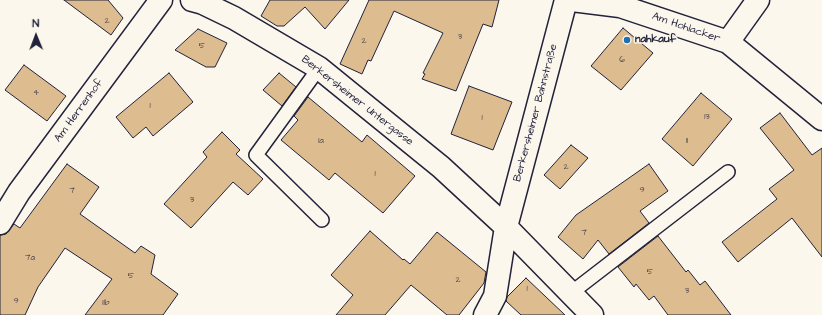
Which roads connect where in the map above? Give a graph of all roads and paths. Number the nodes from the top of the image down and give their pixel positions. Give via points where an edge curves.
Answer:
1 (161, 0) edge
2 (192, 0) edge
3 (566, 0) edge
4 (572, 0) edge
5 (758, 0) edge
6 (728, 42) junction
7 (319, 68) junction
8 (822, 118) edge
9 (728, 172) dead end
10 (322, 220) dead end
11 (0, 223) edge
12 (506, 227) junction
13 (571, 293) junction
14 (485, 315) edge
15 (592, 315) edge

1 - 11 street, Am Herrenhof via 19,192
2 - 7 street, Berkersheimer Untergasse via 234,18
3 - 12 street, Berkersheimer Bahnstraße
4 - 6 street, Am Hohlacker via 620,6
5 - 6 street
6 - 8 street, Am Hohlacker
7 - 10 lane via 256,155
7 - 12 street, Berkersheimer Untergasse via 441,167
9 - 13 lane
12 - 13 street, Berkersheimer Untergasse
12 - 14 street, Berkersheimer Bahnstraße via 495,296
13 - 15 street, Berkersheimer Untergasse

